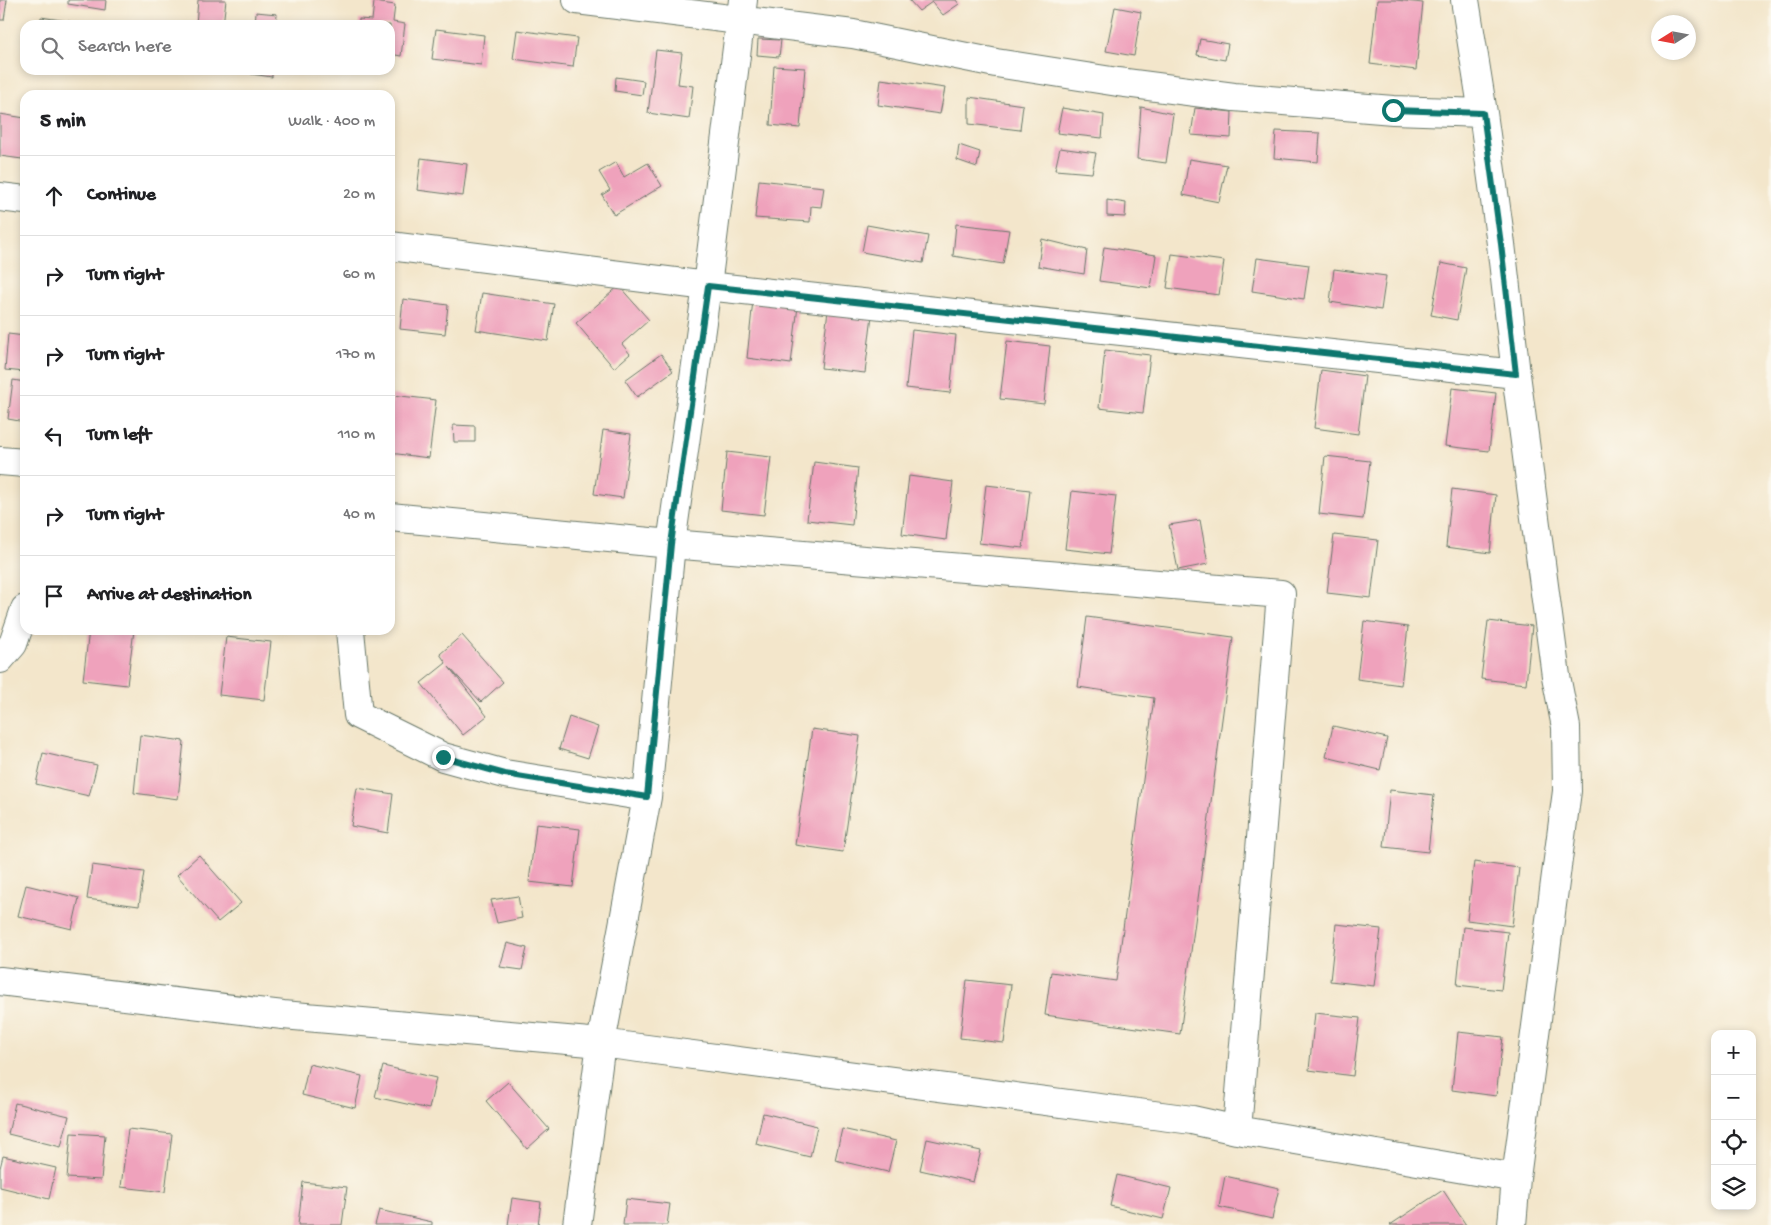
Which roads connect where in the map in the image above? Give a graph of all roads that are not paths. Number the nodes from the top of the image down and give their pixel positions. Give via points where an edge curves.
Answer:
1 (578, 0) edge
2 (1465, 0) edge
3 (742, 10) edge
4 (1483, 113) junction
5 (0, 197) edge
6 (20, 199) edge
7 (395, 247) edge
8 (708, 286) junction
9 (1516, 374) junction
10 (0, 461) edge
11 (20, 463) edge
12 (395, 517) edge
13 (671, 544) junction
14 (20, 624) edge
15 (350, 635) edge
16 (0, 659) edge
17 (647, 797) junction
18 (0, 981) edge
19 (601, 1042) junction
20 (1237, 1130) junction
21 (1516, 1178) junction
22 (577, 1225) edge
23 (1512, 1225) edge

1 - 3 street
2 - 4 street
3 - 4 street via 996,63 1118,82 1234,97 1393,110
3 - 8 street
4 - 9 street
5 - 6 street
7 - 8 street
8 - 9 street
8 - 13 street
9 - 21 street via 1556,676 1566,727 1567,791
10 - 11 street
12 - 13 street
13 - 17 street
13 - 20 street via 1281,594
14 - 16 street via 13,644
15 - 17 street via 358,715 443,757 505,774
17 - 19 street
18 - 19 street via 283,1015
19 - 20 street via 1192,1120
19 - 22 street
20 - 21 street
21 - 23 street

